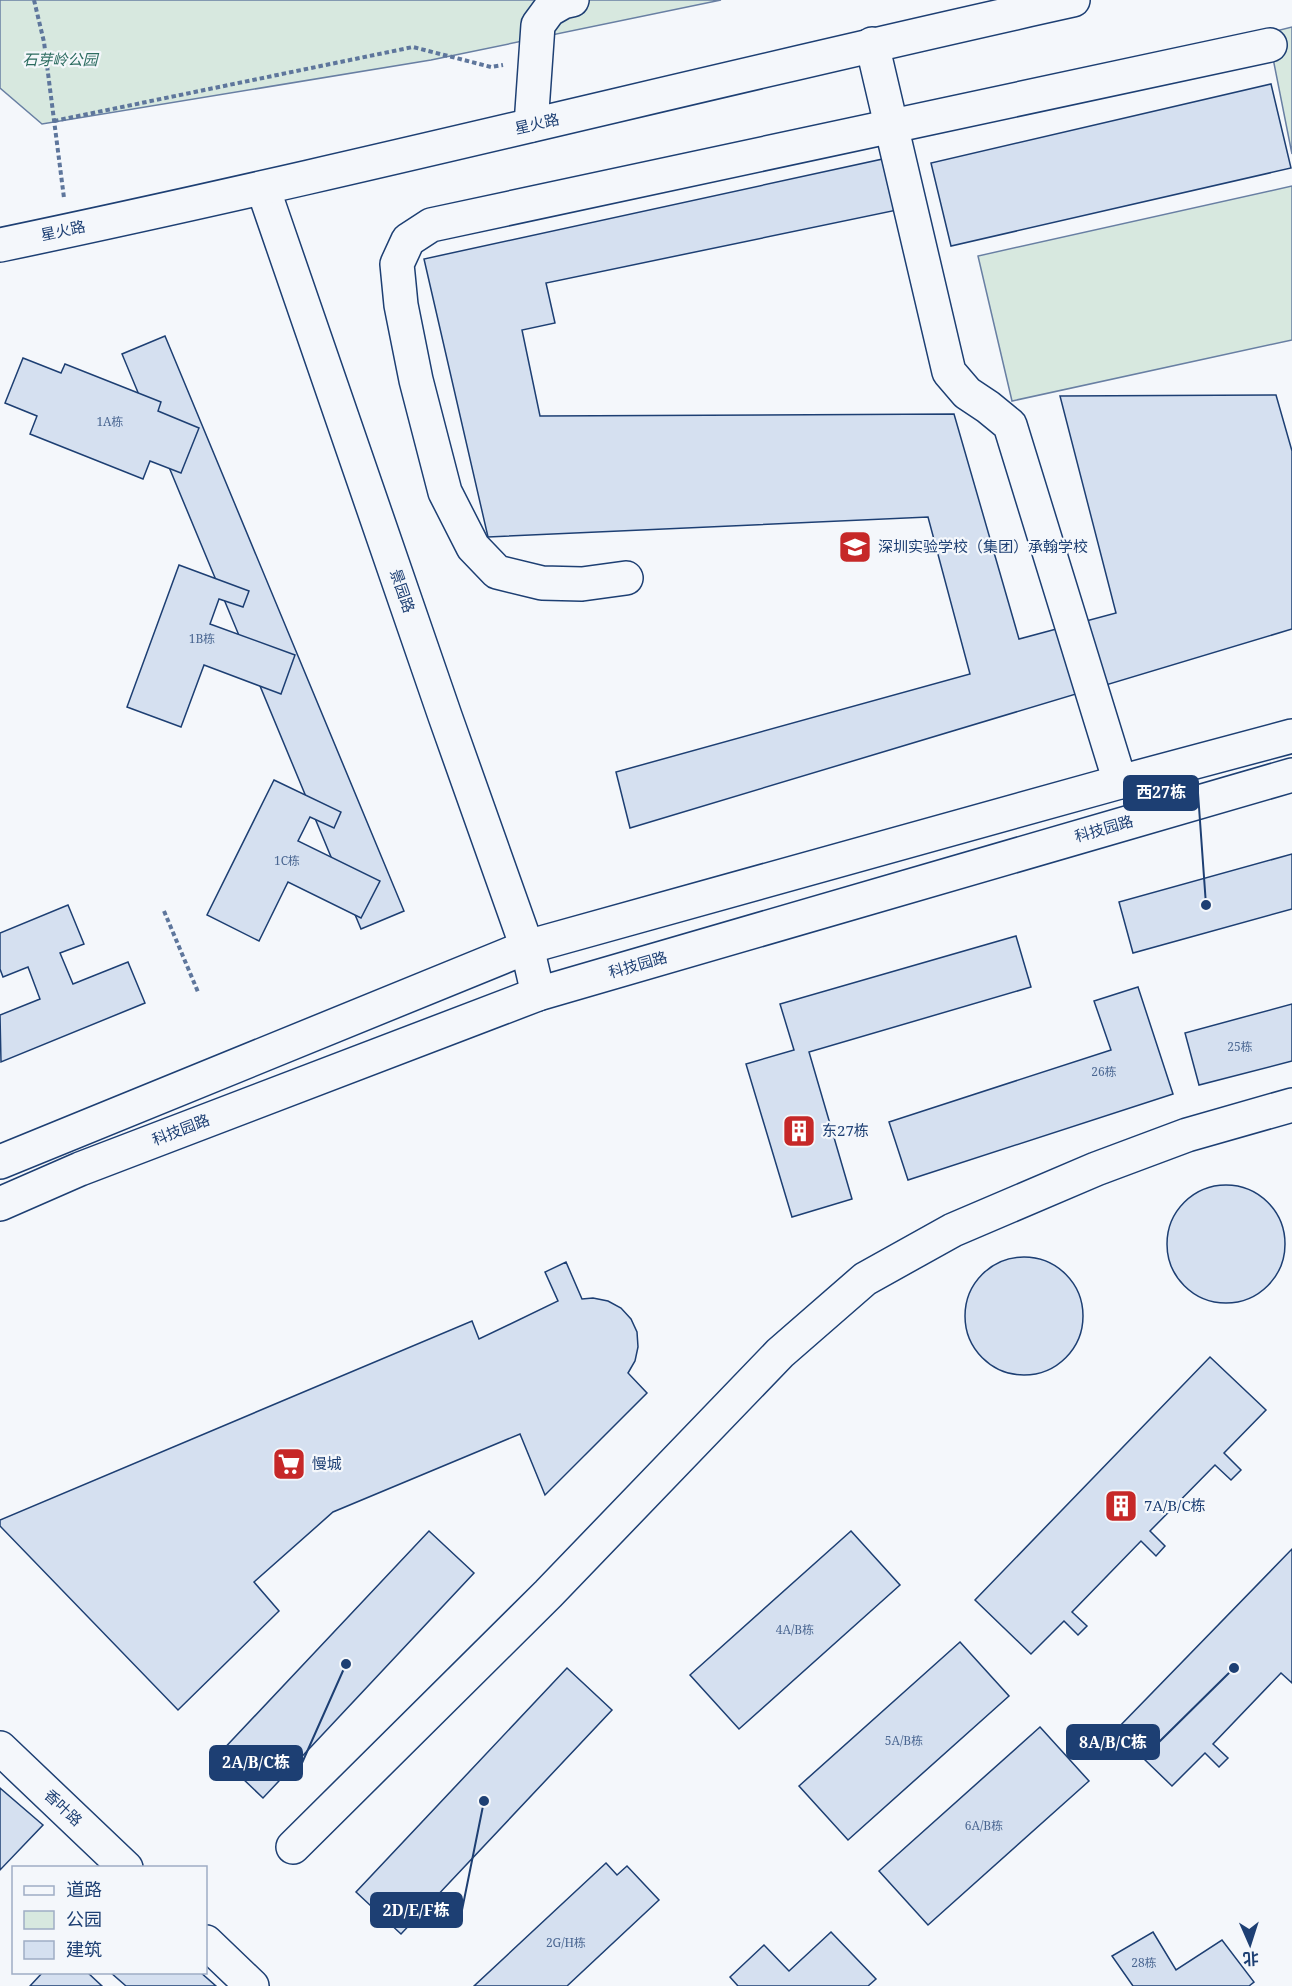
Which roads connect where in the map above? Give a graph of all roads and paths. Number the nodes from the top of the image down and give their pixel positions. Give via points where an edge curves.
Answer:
1 (34, 0) edge
2 (572, 0) edge
3 (1073, 0) edge
4 (972, 10) edge
5 (872, 44) junction
6 (1270, 45) dead end
7 (491, 67) dead end
8 (54, 122) junction
9 (531, 125) junction
10 (891, 125) junction
11 (263, 188) junction
12 (69, 230) junction
13 (0, 244) edge
14 (626, 578) dead end
15 (1292, 736) edge
16 (1292, 775) edge
17 (1120, 782) junction
18 (164, 911) dead end
19 (527, 947) junction
20 (198, 992) dead end
21 (538, 994) junction
22 (1292, 1105) edge
23 (0, 1162) edge
24 (0, 1204) edge
25 (0, 1748) edge
26 (293, 1847) dead end
27 (124, 1866) edge
28 (207, 1943) edge
29 (252, 1986) edge

1 - 8 path via 44,42
2 - 9 main road via 549,10 538,25
3 - 4 main road, 星火路
4 - 5 main road, 星火路
5 - 9 main road, 星火路
5 - 10 main road
6 - 10 main road
7 - 8 path via 413,47
8 - 12 path
9 - 11 main road, 星火路
10 - 14 main road via 431,225 408,240 397,264 400,305 445,492 473,547 497,572 542,583 582,584
10 - 17 main road via 949,372 967,393 1010,425
11 - 12 main road, 星火路
11 - 19 main road, 景园路
12 - 13 main road, 星火路
15 - 17 main road
16 - 21 main road, 科技园路
17 - 19 main road
18 - 20 path
19 - 21 main road, 景园路
19 - 23 main road
21 - 24 main road, 科技园路 via 91,1165
22 - 26 main road via 1187,1135 1096,1169 953,1230 865,1279 780,1353 548,1594
25 - 27 main road, 香叶路
28 - 29 main road

